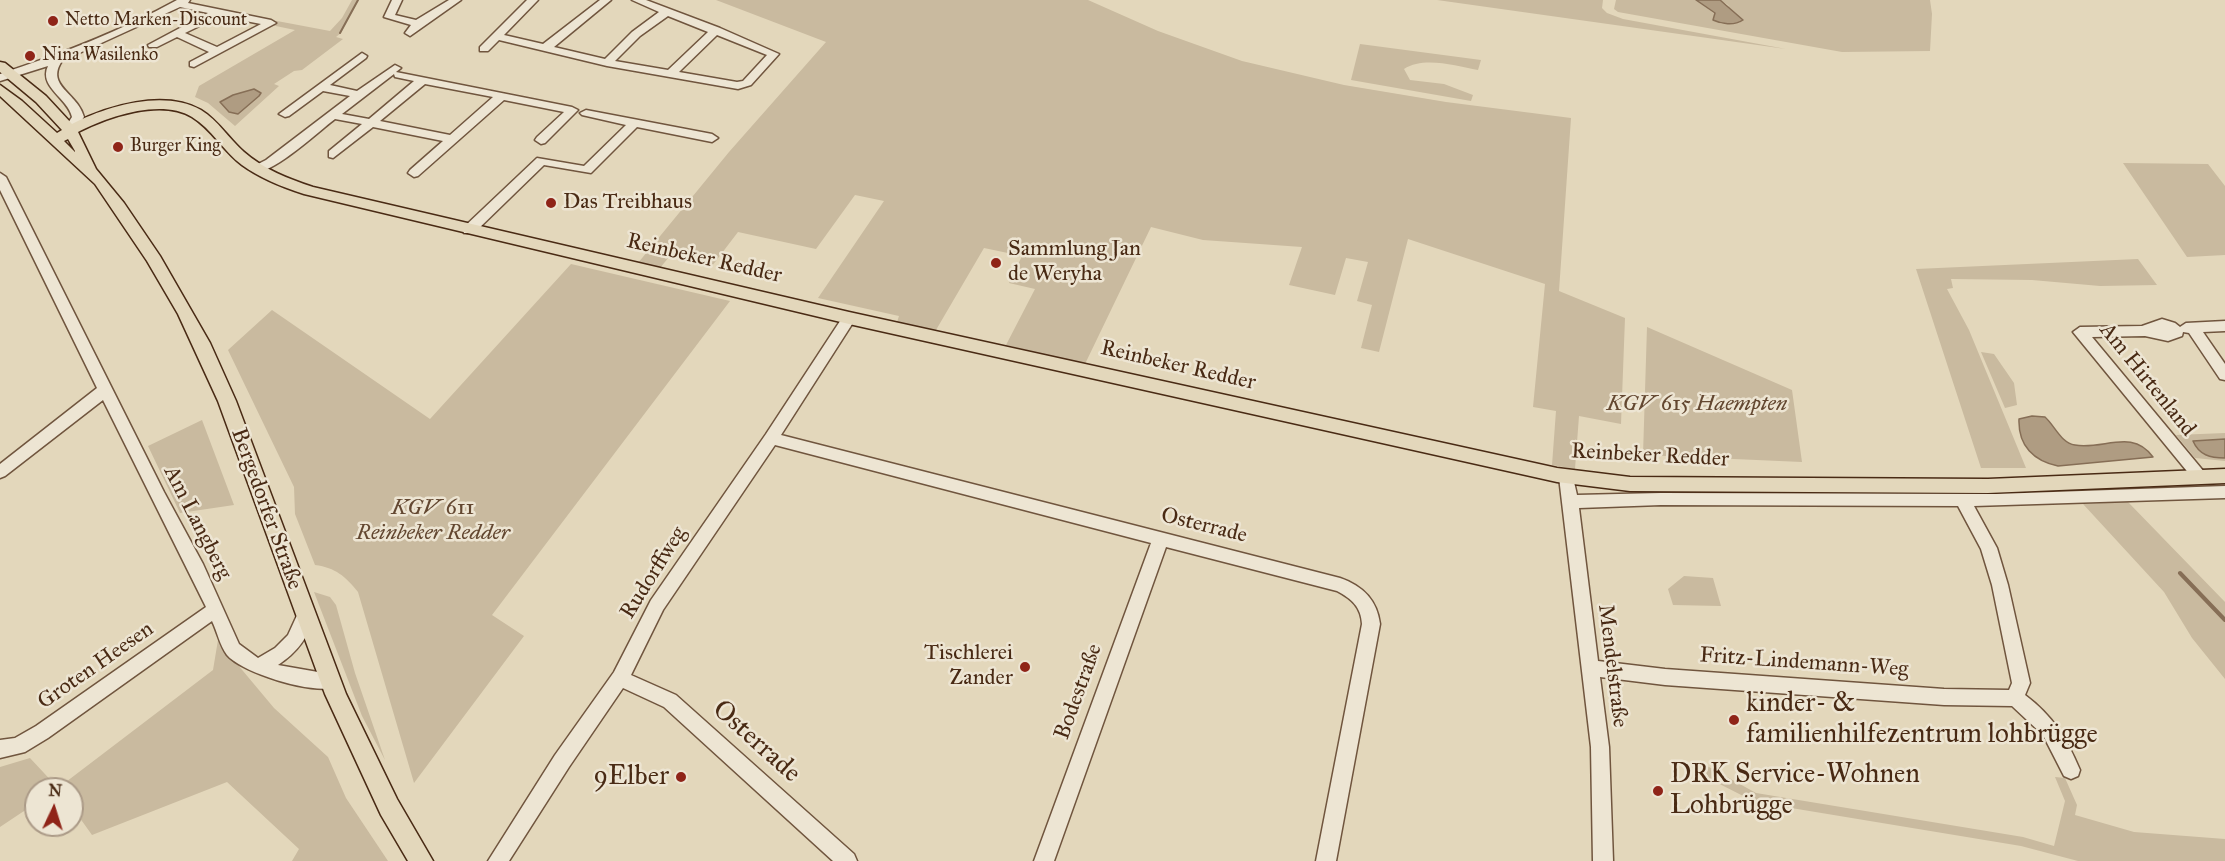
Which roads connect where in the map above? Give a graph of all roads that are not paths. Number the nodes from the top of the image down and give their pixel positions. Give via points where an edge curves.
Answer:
1 (397, 0) edge
2 (456, 0) edge
3 (606, 0) edge
4 (637, 0) edge
5 (527, 1) edge
6 (182, 2) edge
7 (219, 12) junction
8 (666, 12) junction
9 (418, 24) junction
10 (716, 30) junction
11 (176, 33) junction
12 (410, 33) dead end
13 (496, 36) junction
14 (153, 45) dead end
15 (83, 47) junction
16 (545, 48) junction
17 (484, 49) dead end
18 (217, 51) junction
19 (362, 56) dead end
20 (58, 59) junction
21 (194, 63) dead end
22 (608, 63) junction
23 (3, 72) edge
24 (670, 75) junction
25 (423, 80) junction
26 (321, 87) junction
27 (4, 95) edge
28 (360, 95) junction
29 (501, 96) junction
30 (586, 113) dead end
31 (285, 114) dead end
32 (332, 114) junction
33 (371, 123) junction
34 (634, 123) junction
35 (70, 129) junction
36 (51, 135) junction
37 (712, 138) dead end
38 (453, 139) junction
39 (541, 140) dead end
40 (333, 154) dead end
41 (258, 168) junction
42 (89, 169) junction
43 (414, 173) dead end
44 (0, 177) edge
45 (469, 230) junction
46 (849, 318) junction
47 (2225, 326) edge
48 (2195, 327) junction
49 (2225, 375) edge
50 (105, 390) junction
51 (771, 438) junction
52 (0, 470) edge
53 (1567, 477) junction
54 (2200, 477) junction
55 (2223, 490) edge
56 (1963, 500) junction
57 (1570, 501) junction
58 (1160, 540) junction
59 (213, 610) junction
60 (305, 616) junction
61 (258, 667) junction
62 (1590, 668) junction
63 (620, 678) junction
64 (329, 681) junction
65 (2015, 698) junction
66 (0, 749) edge
67 (2071, 770) dead end
68 (499, 858) edge
69 (421, 861) edge
70 (847, 861) edge
71 (1044, 861) edge
72 (1326, 861) edge
73 (1603, 861) edge

1 - 9 street via 389,17
2 - 9 street
3 - 16 street
4 - 8 street
5 - 13 street
6 - 7 street
6 - 15 street
7 - 11 street
7 - 18 street via 271,23
8 - 10 street
8 - 22 street via 636,34
9 - 12 street
10 - 24 street
10 - 24 street via 774,54 747,83 738,86
11 - 14 street
11 - 18 street
13 - 16 street
13 - 17 street
15 - 20 street
15 - 23 street
16 - 22 street
18 - 21 street
19 - 26 street
20 - 23 street
20 - 35 street via 51,80 76,105 78,117
22 - 24 street
23 - 35 main road, Bergedorfer Straße via 44,100
25 - 28 street via 397,71
25 - 29 street
25 - 33 street
26 - 28 street
26 - 31 street
27 - 36 main road, Bergedorfer Straße
28 - 32 street
29 - 38 street
29 - 39 street via 572,110
30 - 34 street
32 - 33 street
32 - 41 street via 270,163
33 - 38 street
33 - 40 street
34 - 37 street
34 - 45 street via 587,170 541,161
35 - 36 main road, Reinbeker Redder
35 - 41 main road, Reinbeker Redder via 160,106 183,109 197,114
35 - 42 main road, Bergedorfer Straße
36 - 42 main road, Bergedorfer Straße
38 - 43 street
41 - 45 main road, Reinbeker Redder via 309,191
42 - 60 main road, Bergedorfer Straße via 170,283 189,319 226,399
44 - 50 street, Am Langberg
45 - 46 main road, Reinbeker Redder
46 - 51 street, Rudorffweg
46 - 53 main road, Reinbeker Redder
47 - 48 street, Am Hirtenland
48 - 49 street
48 - 54 street, Am Hirtenland via 2174,328 2174,336 2145,331 2080,332
50 - 52 street
50 - 59 street, Am Langberg via 197,569
51 - 58 street, Osterrade
51 - 63 street, Rudorffweg via 657,605
53 - 54 main road, Reinbeker Redder via 1640,484 1988,486
53 - 57 street, Mendelstraße
54 - 55 main road, Reinbeker Redder
55 - 56 street, Reinbeker Redder
56 - 57 street, Reinbeker Redder
56 - 65 street via 1989,548 2000,585 2021,683
57 - 62 street, Mendelstraße
58 - 71 street, Bodestraße
58 - 72 street, Osterrade via 1340,585 1354,591 1367,606 1371,624
59 - 61 street, Am Langberg via 233,649
59 - 66 street, Groten Heesen via 42,732 18,746
60 - 61 street via 303,627 287,649
60 - 64 main road, Bergedorfer Straße
61 - 64 street, Am Langberg
62 - 65 street, Fritz-Lindemann-Weg via 1944,697
62 - 73 street, Mendelstraße via 1600,747
63 - 68 street, Rudorffweg
63 - 70 street, Osterrade via 670,701
64 - 69 main road, Bergedorfer Straße via 378,787
65 - 67 street via 2044,720

